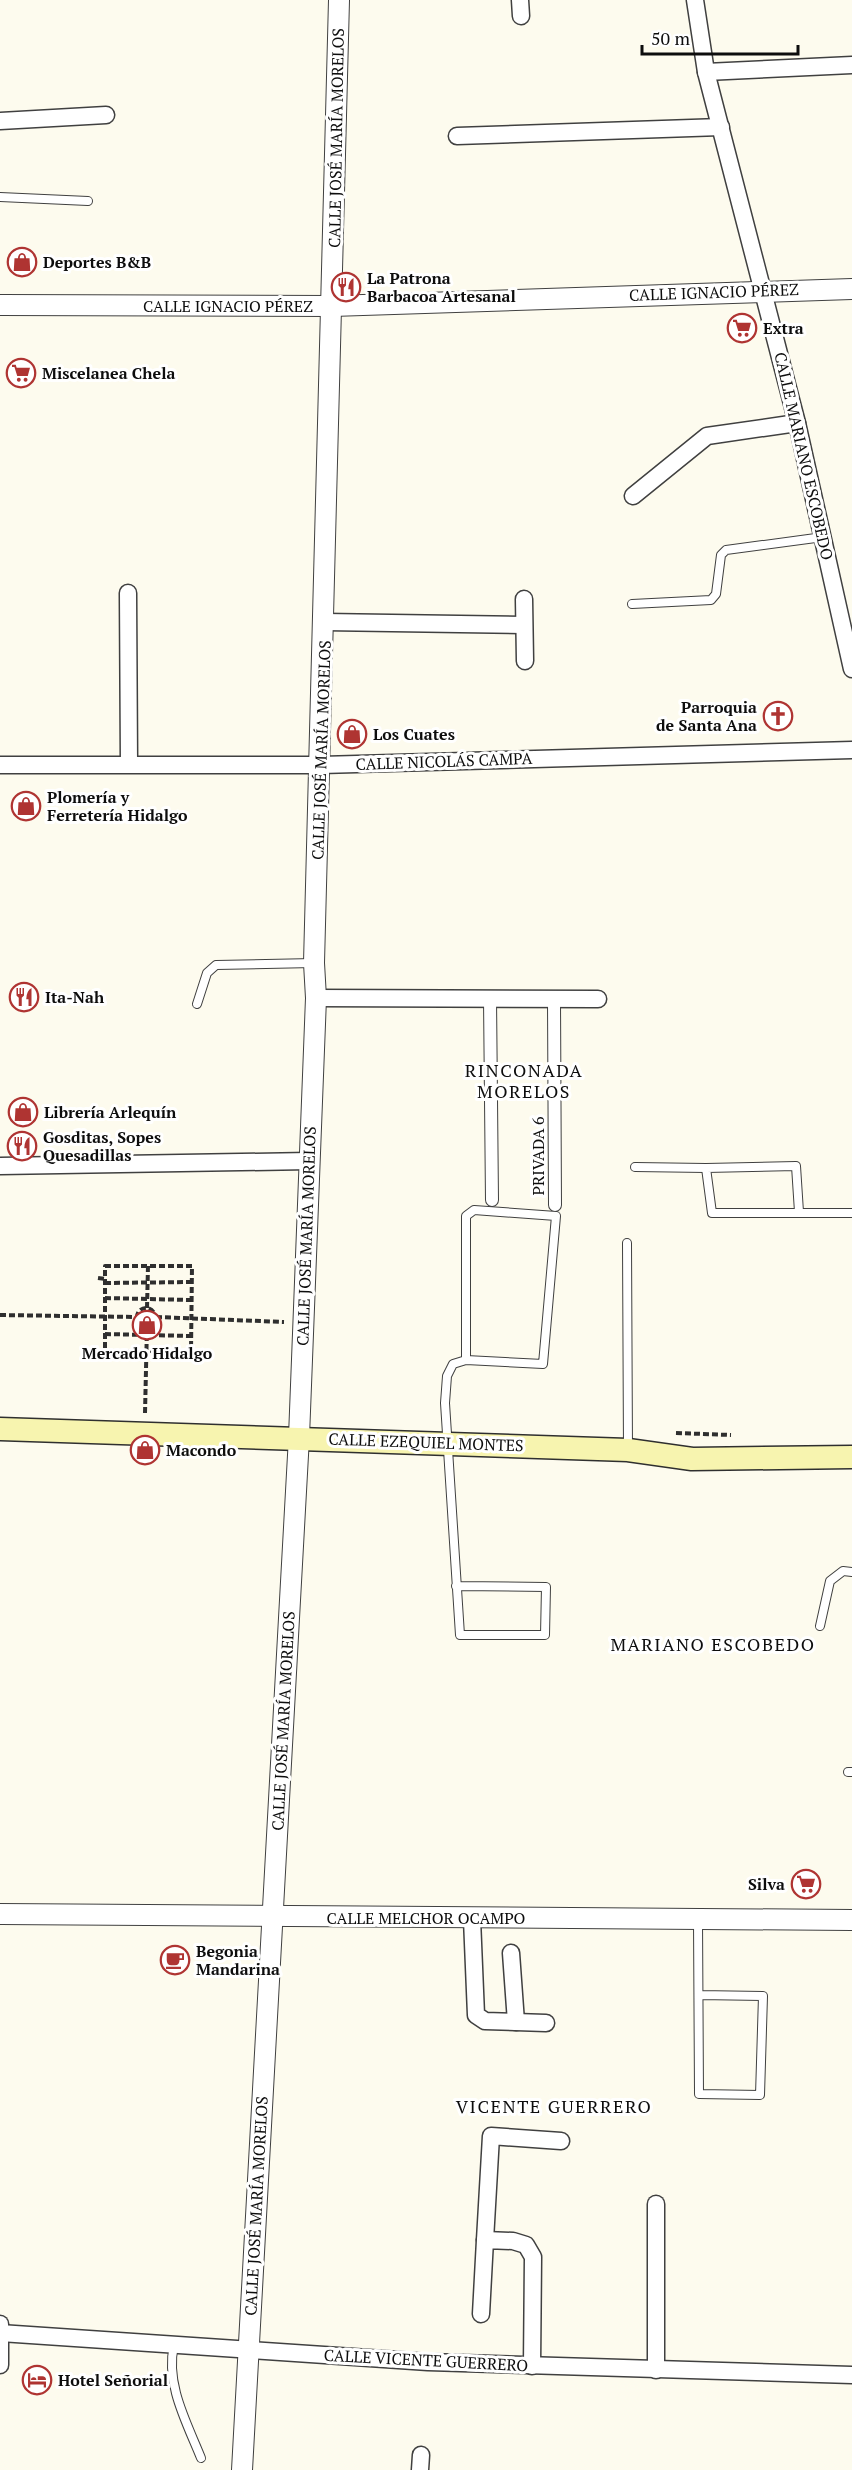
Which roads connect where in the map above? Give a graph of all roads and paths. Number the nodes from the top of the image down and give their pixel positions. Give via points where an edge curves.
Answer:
1 (339, 0) edge
2 (695, 0) edge
3 (852, 65) edge
4 (706, 72) junction
5 (106, 115) dead end
6 (0, 121) edge
7 (721, 127) junction
8 (457, 136) dead end
9 (0, 197) edge
10 (88, 201) dead end
11 (852, 288) edge
12 (764, 289) junction
13 (0, 305) edge
14 (332, 306) junction
15 (797, 423) junction
16 (633, 496) dead end
17 (823, 537) junction
18 (128, 593) dead end
19 (524, 599) dead end
20 (632, 603) dead end
21 (324, 622) junction
22 (523, 625) junction
23 (849, 639) edge
24 (525, 661) dead end
25 (852, 669) edge
26 (852, 750) edge
27 (129, 764) junction
28 (0, 765) edge
29 (321, 765) junction
30 (314, 963) junction
31 (316, 998) junction
32 (490, 999) junction
33 (598, 999) dead end
34 (554, 1000) junction
35 (197, 1004) dead end
36 (309, 1161) junction
37 (0, 1166) edge
38 (634, 1167) dead end
39 (706, 1168) junction
40 (492, 1200) dead end
41 (555, 1204) dead end
42 (799, 1212) junction
43 (852, 1213) edge
44 (627, 1243) dead end
45 (148, 1266) junction
46 (98, 1278) dead end
47 (105, 1281) junction
48 (192, 1282) junction
49 (147, 1283) junction
50 (105, 1298) junction
51 (147, 1299) junction
52 (191, 1300) junction
53 (147, 1308) junction
54 (0, 1315) edge
55 (105, 1317) junction
56 (137, 1317) junction
57 (156, 1317) junction
58 (191, 1319) junction
59 (303, 1322) junction
60 (147, 1326) junction
61 (105, 1334) junction
62 (147, 1335) junction
63 (191, 1336) junction
64 (146, 1351) junction
65 (466, 1360) junction
66 (0, 1429) edge
67 (145, 1433) junction
68 (299, 1437) junction
69 (448, 1443) junction
70 (628, 1450) junction
71 (852, 1456) edge
72 (852, 1572) edge
73 (456, 1586) junction
74 (820, 1626) dead end
75 (0, 1914) edge
76 (271, 1917) junction
77 (472, 1919) junction
78 (698, 1919) junction
79 (852, 1920) edge
80 (511, 1953) dead end
81 (699, 1995) junction
82 (516, 2022) junction
83 (546, 2023) dead end
84 (561, 2141) dead end
85 (656, 2204) dead end
86 (485, 2240) junction
87 (481, 2314) dead end
88 (0, 2324) edge
89 (0, 2333) edge
90 (174, 2345) junction
91 (249, 2351) junction
92 (0, 2365) edge
93 (532, 2366) junction
94 (656, 2370) junction
95 (852, 2375) edge
96 (201, 2458) dead end
97 (242, 2470) edge

1 - 14 street, CALLE JOSÉ MARÍA MORELOS
2 - 4 street, CALLE MARIANO ESCOBEDO
3 - 4 street
4 - 7 street, CALLE MARIANO ESCOBEDO
5 - 6 street
7 - 8 street
7 - 12 street, CALLE MARIANO ESCOBEDO
9 - 10 lane
11 - 12 street, CALLE IGNACIO PÉREZ
12 - 14 street, CALLE IGNACIO PÉREZ
12 - 15 street, CALLE MARIANO ESCOBEDO
13 - 14 street, CALLE IGNACIO PÉREZ
14 - 21 street, CALLE JOSÉ MARÍA MORELOS
15 - 16 street via 707,436
15 - 17 street, CALLE MARIANO ESCOBEDO
17 - 20 lane via 726,550 721,555 716,594 711,600
17 - 23 street, CALLE MARIANO ESCOBEDO
18 - 27 street
19 - 22 street
21 - 22 street
21 - 29 street, CALLE JOSÉ MARÍA MORELOS
22 - 24 street
23 - 25 street, CALLE MARIANO ESCOBEDO
26 - 29 street, CALLE NICOLÁS CAMPA
27 - 28 street, CALLE NICOLÁS CAMPA
27 - 29 street, CALLE NICOLÁS CAMPA
29 - 30 street, CALLE JOSÉ MARÍA MORELOS
30 - 31 street, CALLE JOSÉ MARÍA MORELOS
30 - 35 lane via 216,965 207,973
31 - 32 street
31 - 36 street, CALLE JOSÉ MARÍA MORELOS
32 - 34 street
32 - 40 street
33 - 34 street
34 - 41 street, PRIVADA 6
36 - 37 street
36 - 59 street, CALLE JOSÉ MARÍA MORELOS
38 - 39 lane
39 - 42 lane via 712,1213
39 - 42 lane via 796,1166
42 - 43 lane
44 - 70 lane
45 - 47 path via 105,1266
45 - 48 path via 192,1266
45 - 49 path
46 - 47 path
47 - 49 path
47 - 50 path
48 - 49 path
48 - 52 path
49 - 51 path
50 - 51 path
50 - 55 path
51 - 52 path
51 - 53 path
52 - 58 path
53 - 56 path
53 - 57 path
54 - 55 path
55 - 56 path
55 - 61 path
56 - 60 path via 140,1324
57 - 58 path
57 - 60 path
58 - 59 path
58 - 63 path
59 - 68 street, CALLE JOSÉ MARÍA MORELOS
60 - 62 path
61 - 62 path
61 - 64 path via 105,1351
62 - 63 path
62 - 64 path
63 - 64 path via 191,1352
64 - 67 path
65 - 65 lane via 466,1216 474,1210 556,1215 543,1364
65 - 69 lane via 453,1364 447,1376
66 - 67 main road, CALLE EZEQUIEL MONTES
67 - 68 main road, CALLE EZEQUIEL MONTES
68 - 69 main road, CALLE EZEQUIEL MONTES
68 - 76 street, CALLE JOSÉ MARÍA MORELOS
69 - 70 main road, CALLE EZEQUIEL MONTES
69 - 73 lane
70 - 71 main road, CALLE EZEQUIEL MONTES via 692,1459
72 - 74 lane via 843,1571 830,1581
73 - 73 lane via 460,1635 545,1635 546,1587
75 - 76 street, CALLE MELCHOR OCAMPO
76 - 77 street, CALLE MELCHOR OCAMPO
76 - 91 street, CALLE JOSÉ MARÍA MORELOS
77 - 78 street, CALLE MELCHOR OCAMPO
77 - 82 street via 476,2015 485,2021
78 - 79 street, CALLE MELCHOR OCAMPO
78 - 81 lane
80 - 82 street
81 - 81 lane via 699,2094 760,2095 763,1996
82 - 83 street
84 - 86 street via 491,2136
85 - 94 street
86 - 87 street
86 - 93 street via 526,2245 533,2257
88 - 89 street
89 - 90 street, CALLE VICENTE GUERRERO
89 - 92 street
90 - 91 street, CALLE VICENTE GUERRERO
90 - 96 lane via 171,2358 175,2394
91 - 93 street, CALLE VICENTE GUERRERO
91 - 97 street, CALLE JOSÉ MARÍA MORELOS
93 - 94 street, CALLE VICENTE GUERRERO
94 - 95 street, CALLE VICENTE GUERRERO

